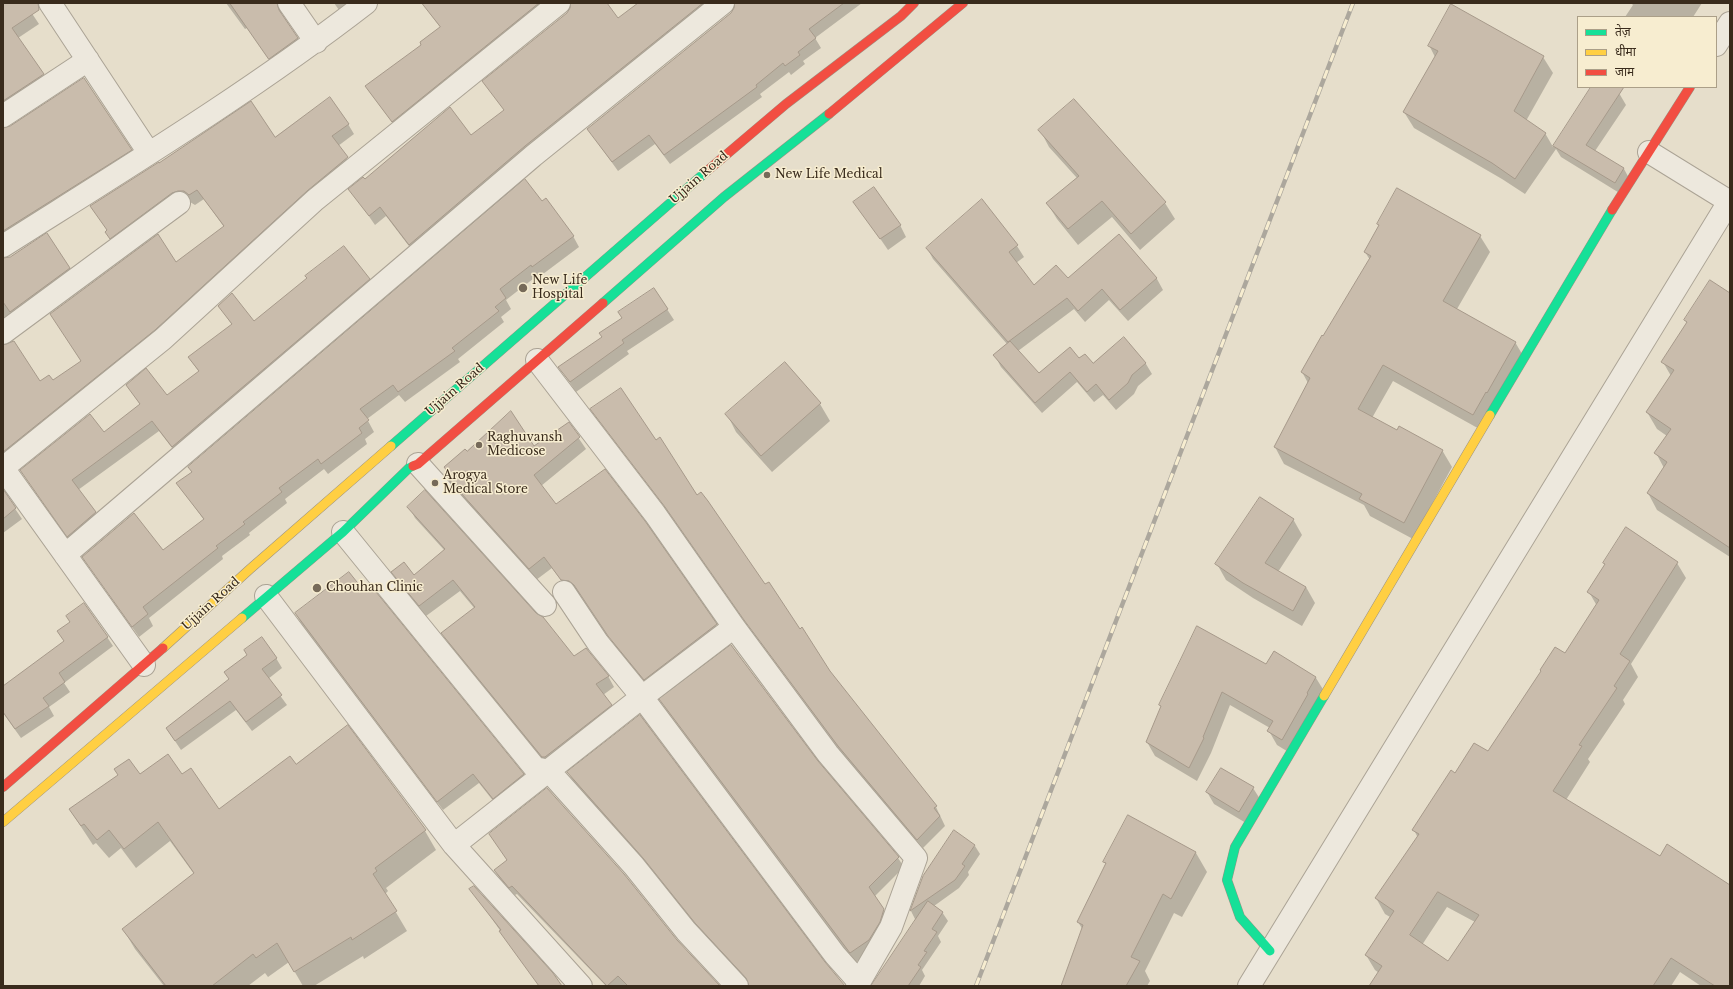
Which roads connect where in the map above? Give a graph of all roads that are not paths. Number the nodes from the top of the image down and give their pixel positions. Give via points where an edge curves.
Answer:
1 (50, 3) edge
2 (289, 3) edge
3 (366, 3) edge
4 (559, 3) edge
5 (723, 3) edge
6 (914, 3) edge
7 (963, 3) edge
8 (1730, 23) edge
9 (316, 42) junction
10 (1717, 43) edge
11 (88, 60) junction
12 (1689, 88) edge
13 (3, 116) edge
14 (1649, 152) junction
15 (149, 153) junction
16 (1730, 201) edge
17 (179, 203) dead end
18 (3, 246) edge
19 (3, 333) edge
20 (537, 360) junction
21 (418, 464) junction
22 (3, 468) edge
23 (343, 532) junction
24 (65, 555) junction
25 (564, 592) dead end
26 (266, 596) junction
27 (545, 605) dead end
28 (734, 627) junction
29 (144, 665) junction
30 (642, 697) junction
31 (549, 771) junction
32 (3, 787) edge
33 (3, 822) edge
34 (454, 845) junction
35 (1270, 951) junction
36 (858, 984) edge
37 (581, 986) edge
38 (737, 986) edge
39 (1249, 986) edge

1 - 11 street
2 - 9 street
3 - 9 street
4 - 22 street via 315,200 163,339
5 - 24 street via 533,156
6 - 29 main road, Ujjain Road via 709,169 250,569
7 - 20 main road via 869,82 806,128
8 - 10 street
9 - 15 street
11 - 13 street
11 - 15 street
12 - 14 main road
14 - 16 street
14 - 35 main road via 1592,242 1235,847 1227,880 1240,917
15 - 18 street
16 - 35 street
17 - 19 street
20 - 21 main road
20 - 28 street via 655,514
21 - 23 main road via 409,468
21 - 27 street
22 - 24 street
23 - 26 main road
23 - 31 street via 535,768
24 - 29 street
25 - 30 street via 598,643
26 - 33 main road
26 - 34 street
28 - 30 street
28 - 36 street via 828,754 916,858 891,927
29 - 32 main road, Ujjain Road
30 - 31 street
30 - 36 street
31 - 34 street
31 - 38 street via 634,866 686,931
34 - 37 street
35 - 39 street

